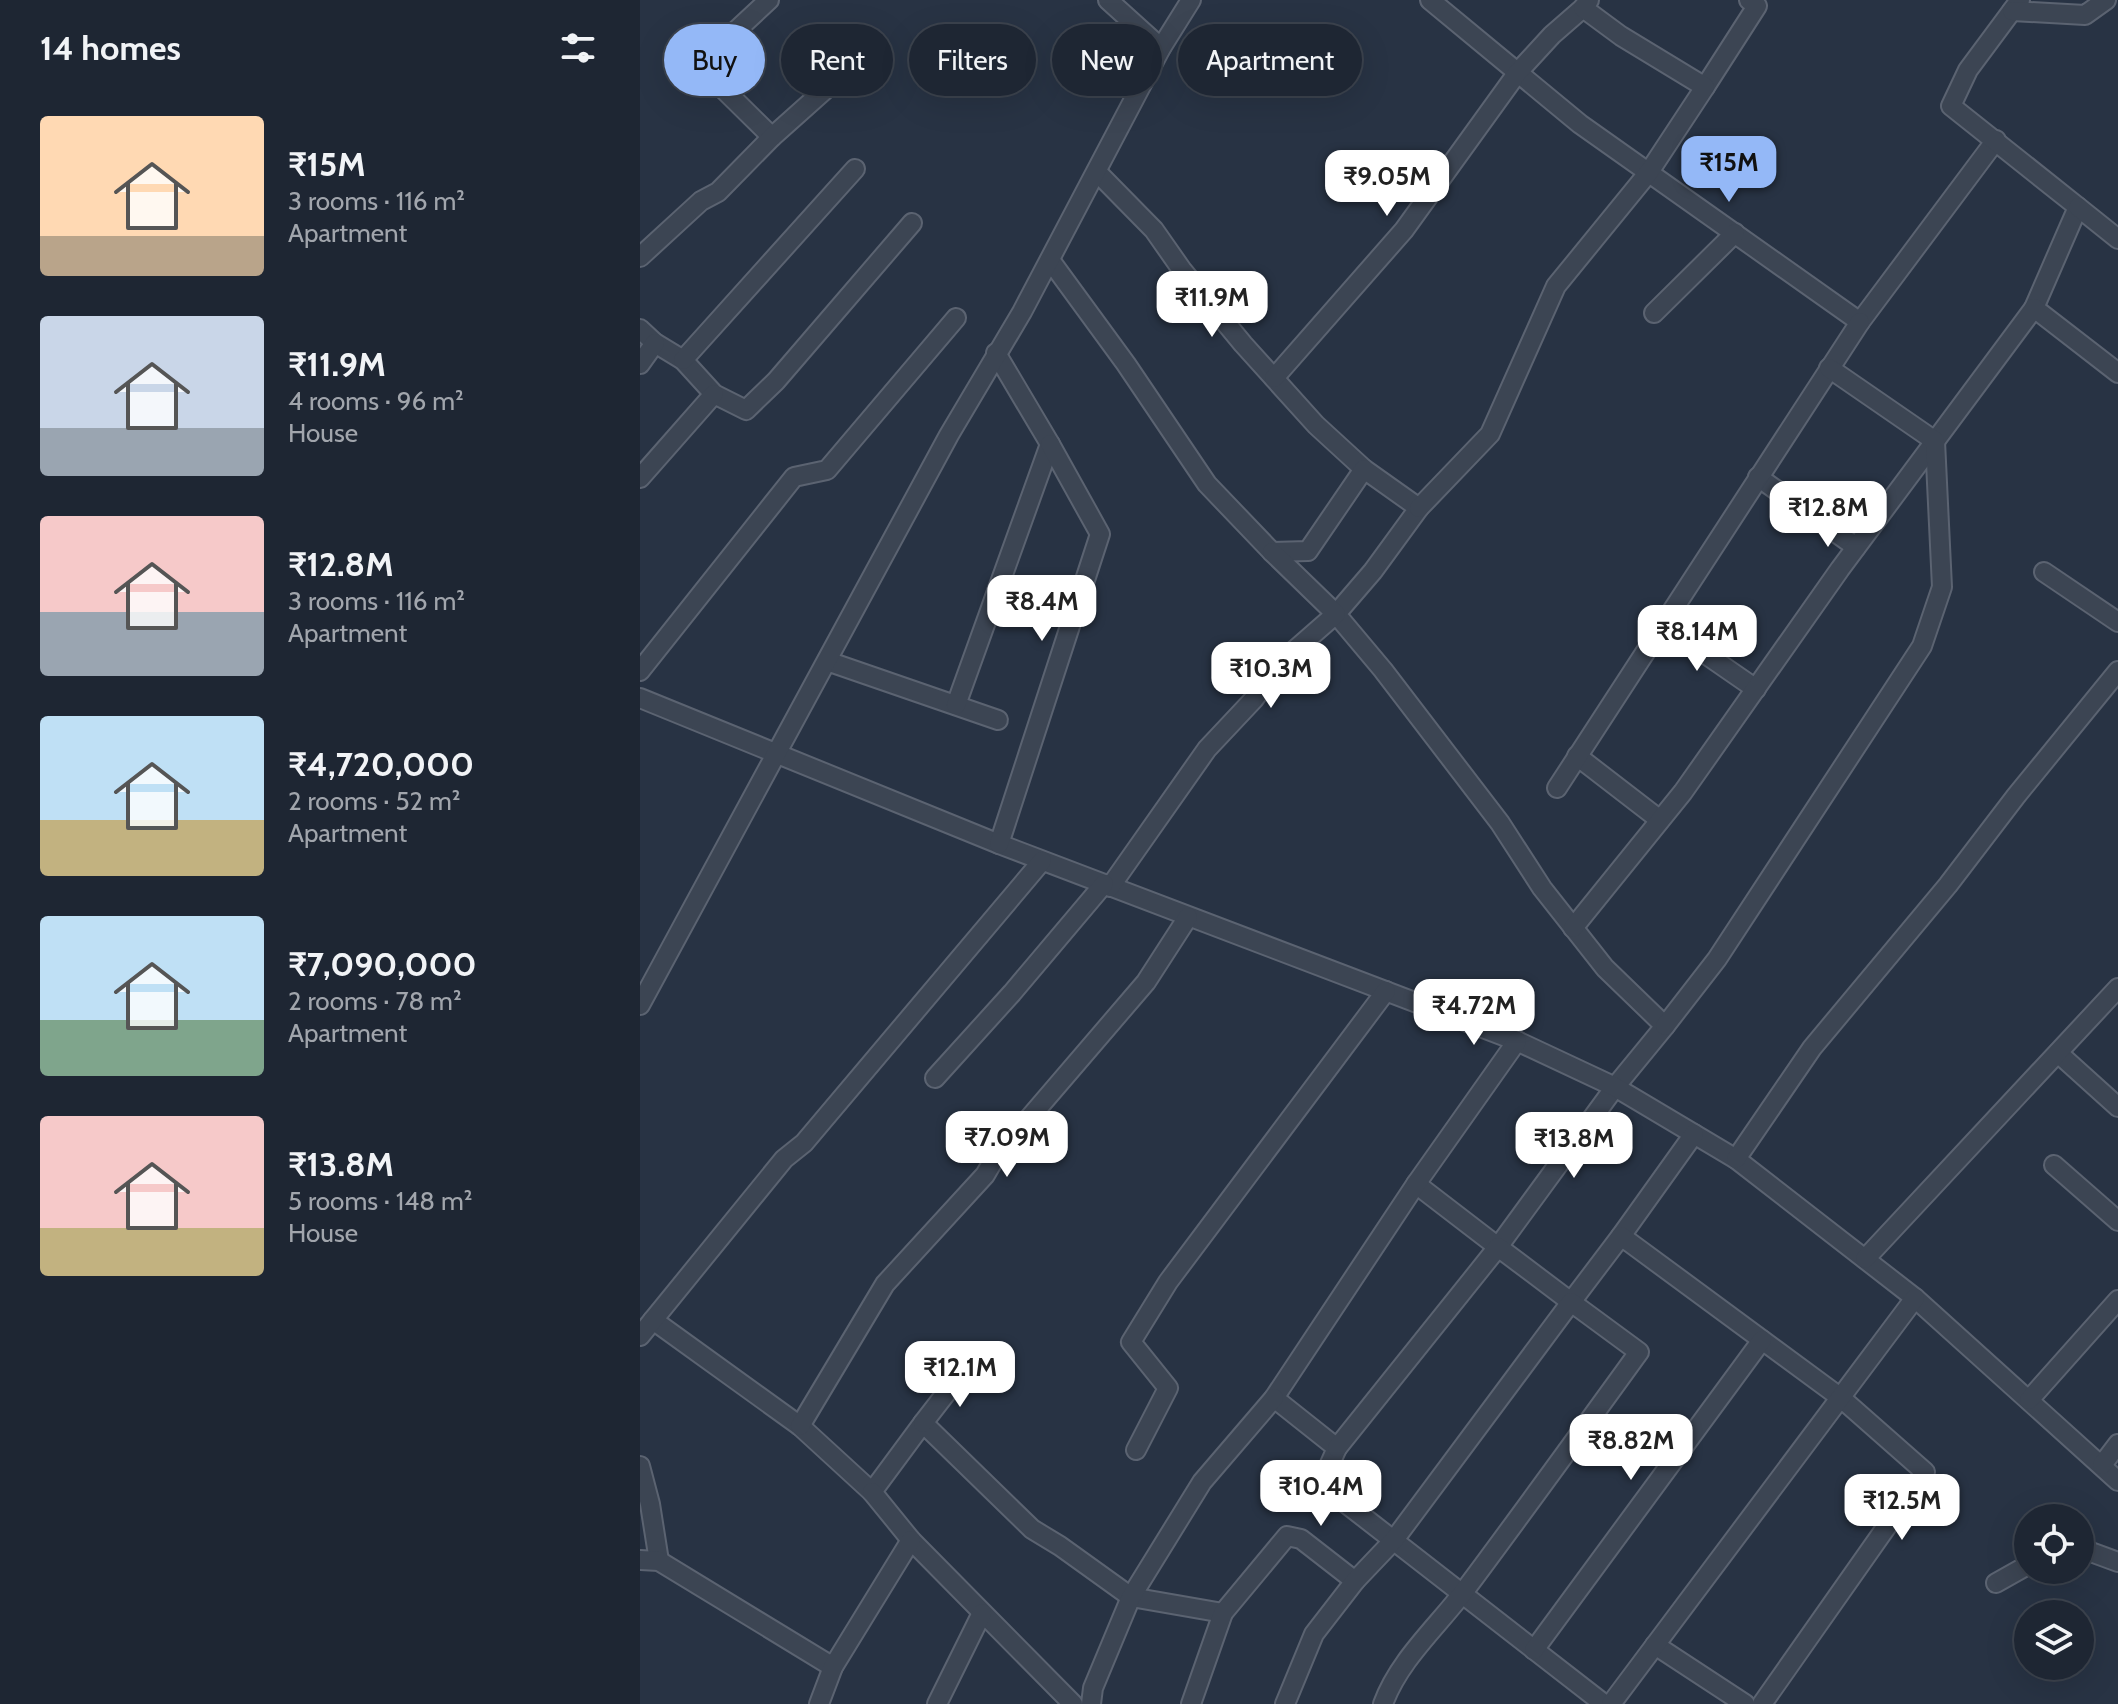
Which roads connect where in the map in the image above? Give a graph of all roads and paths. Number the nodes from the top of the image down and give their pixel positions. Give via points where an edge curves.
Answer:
1 (769, 0) edge
2 (1108, 0) edge
3 (1191, 0) edge
4 (1430, 0) edge
5 (1749, 0) edge
6 (2106, 0) edge
7 (1586, 4) edge
8 (2016, 6) edge
9 (1134, 24) edge
10 (1162, 46) edge
11 (1518, 72) junction
12 (1705, 87) junction
13 (818, 96) edge
14 (1136, 96) edge
15 (772, 137) junction
16 (1996, 140) junction
17 (855, 169) dead end
18 (1097, 172) junction
19 (1649, 172) junction
20 (2078, 207) junction
21 (912, 223) dead end
22 (1735, 233) junction
23 (2118, 239) edge
24 (640, 257) edge
25 (1050, 260) junction
26 (2034, 308) junction
27 (1654, 313) dead end
28 (956, 318) dead end
29 (1860, 322) junction
30 (640, 329) edge
31 (655, 343) junction
32 (996, 353) junction
33 (683, 360) junction
34 (640, 364) edge
35 (1829, 368) junction
36 (2118, 373) edge
37 (1274, 378) junction
38 (714, 394) junction
39 (1935, 441) junction
40 (1050, 444) junction
41 (1364, 469) junction
42 (1758, 477) junction
43 (640, 478) edge
44 (1419, 508) junction
45 (1856, 547) junction
46 (1272, 552) junction
47 (2044, 572) dead end
48 (1336, 614) junction
49 (2118, 622) edge
50 (1662, 624) junction
51 (827, 661) junction
52 (640, 671) edge
53 (2118, 671) edge
54 (640, 684) edge
55 (1756, 689) junction
56 (640, 698) edge
57 (956, 705) junction
58 (674, 711) junction
59 (998, 720) dead end
60 (776, 755) junction
61 (1577, 756) junction
62 (1557, 788) dead end
63 (1660, 820) junction
64 (999, 844) junction
65 (1042, 861) junction
66 (1107, 886) junction
67 (1188, 917) junction
68 (1573, 928) junction
69 (2118, 988) edge
70 (1386, 991) junction
71 (640, 1005) edge
72 (1665, 1026) junction
73 (1517, 1041) junction
74 (2058, 1053) junction
75 (935, 1078) dead end
76 (1615, 1087) junction
77 (2118, 1107) edge
78 (1694, 1134) junction
79 (1736, 1159) junction
80 (2054, 1165) dead end
81 (1416, 1184) junction
82 (2118, 1221) edge
83 (1621, 1236) junction
84 (1498, 1247) junction
85 (1865, 1259) junction
86 (1915, 1298) junction
87 (2118, 1300) edge
88 (1571, 1302) junction
89 (653, 1320) junction
90 (640, 1336) edge
91 (1762, 1340) junction
92 (964, 1370) dead end
93 (1274, 1398) junction
94 (1841, 1398) junction
95 (2029, 1400) junction
96 (923, 1423) junction
97 (800, 1426) junction
98 (2118, 1444) edge
99 (1337, 1448) junction
100 (1136, 1450) dead end
101 (2102, 1465) junction
102 (640, 1466) edge
103 (2118, 1481) edge
104 (872, 1492) junction
105 (911, 1540) junction
106 (1394, 1540) junction
107 (2094, 1553) edge
108 (649, 1560) edge
109 (2118, 1562) edge
110 (2014, 1573) edge
111 (1355, 1581) junction
112 (1996, 1583) dead end
113 (1462, 1594) junction
114 (1131, 1597) junction
115 (982, 1613) junction
116 (1223, 1613) junction
117 (1655, 1645) junction
118 (1534, 1650) junction
119 (833, 1667) junction
120 (819, 1704) edge
121 (937, 1704) edge
122 (1073, 1704) edge
123 (1091, 1704) edge
124 (1191, 1704) edge
125 (1285, 1704) edge
126 (1383, 1704) edge
127 (1604, 1704) edge
128 (1611, 1704) edge
129 (1745, 1704) edge
130 (1762, 1704) edge

1 - 15 street via 699,65
2 - 9 street
3 - 10 street
4 - 11 street
5 - 12 street via 1757,6
6 - 8 street via 2085,15
7 - 11 street
7 - 12 street via 1621,36
8 - 16 street via 1968,70 1951,106
11 - 19 street
11 - 37 street via 1404,230
12 - 19 street
13 - 15 street
14 - 18 street
15 - 24 street via 718,192
16 - 20 street
16 - 29 street
17 - 33 street
18 - 25 street
18 - 37 street via 1154,230
19 - 22 street
19 - 44 street via 1556,286 1490,434
20 - 23 street
20 - 26 street
21 - 38 street via 751,408
22 - 27 street
22 - 29 street
25 - 32 street
25 - 46 street via 1207,484
26 - 36 street
26 - 39 street
28 - 52 street via 827,470 794,477
29 - 35 street
30 - 31 street
31 - 33 street
31 - 34 street
32 - 40 street
32 - 51 street
33 - 38 street
35 - 39 street
35 - 42 street
37 - 41 street
38 - 43 street
39 - 45 street
39 - 72 street via 1942,587 1922,646 1717,959
40 - 57 street
40 - 64 street via 1100,534
41 - 44 street
41 - 46 street via 1308,551
42 - 45 street
42 - 50 street
44 - 48 street
45 - 55 street
46 - 48 street
47 - 49 street
48 - 66 street via 1280,663 1207,749
48 - 68 street via 1500,823
50 - 55 street
50 - 61 street
51 - 57 street
51 - 60 street
53 - 79 street via 1812,1048
54 - 58 street
55 - 63 street
56 - 58 street
57 - 59 street
58 - 60 street
60 - 64 street
60 - 71 street
61 - 62 street
61 - 63 street
63 - 68 street
64 - 65 street
65 - 66 street
65 - 89 street via 804,1143 784,1159
66 - 67 street
66 - 75 street
67 - 70 street
67 - 97 street via 1146,982 985,1175 885,1284
68 - 72 street via 1605,968
69 - 74 street
70 - 73 street
70 - 100 street via 1168,1282 1131,1342 1168,1388
72 - 76 street
73 - 76 street
73 - 81 street
74 - 77 street
74 - 85 street
76 - 78 street
76 - 84 street
78 - 79 street
78 - 83 street
79 - 85 street
80 - 82 street
81 - 84 street
81 - 93 street
83 - 88 street
83 - 91 street
84 - 88 street
84 - 99 street
85 - 86 street
86 - 94 street
86 - 95 street
87 - 95 street
88 - 106 street
88 - 113 street via 1639,1352
89 - 90 street
89 - 97 street
91 - 94 street
91 - 118 street
92 - 96 street
93 - 99 street
93 - 114 street via 1202,1482
94 - 117 street
94 - 130 street via 1925,1472
95 - 101 street
96 - 104 street
96 - 114 street via 1032,1529
97 - 104 street
98 - 101 street
99 - 106 street via 1321,1484
101 - 103 street
102 - 108 street via 650,1504
104 - 105 street
105 - 115 street
105 - 119 street
106 - 111 street
106 - 113 street
107 - 109 street
108 - 119 street
110 - 112 street
111 - 116 street via 1301,1539 1287,1536
111 - 125 street via 1314,1634
113 - 118 street
113 - 126 street via 1426,1634
114 - 116 street
114 - 123 street
115 - 121 street
115 - 122 street
116 - 124 street
117 - 128 street
117 - 129 street
118 - 127 street
119 - 120 street

